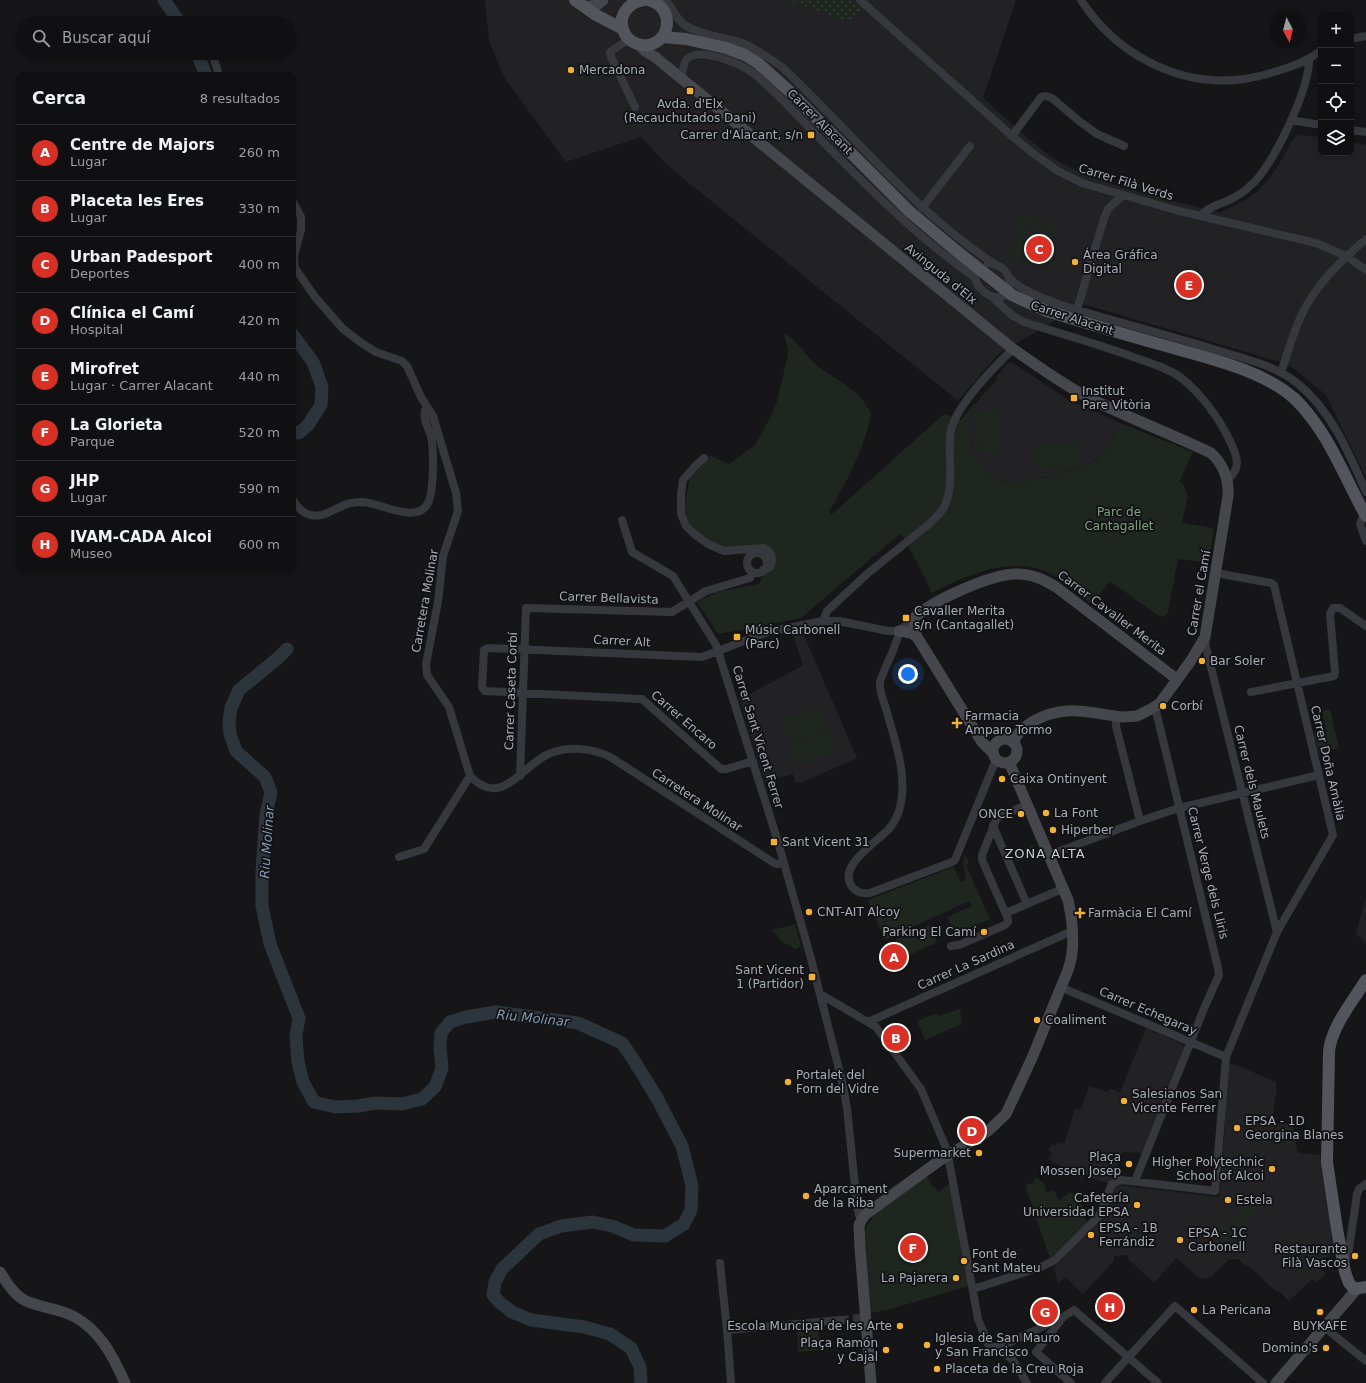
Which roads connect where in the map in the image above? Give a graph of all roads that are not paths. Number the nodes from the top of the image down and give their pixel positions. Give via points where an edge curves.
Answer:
1 (602, 0) edge
2 (643, 0) edge
3 (648, 0) edge
4 (665, 0) edge
5 (860, 0) edge
6 (1081, 0) edge
7 (580, 4) edge
8 (626, 5) edge
9 (596, 15) junction
10 (667, 25) junction
11 (622, 29) junction
12 (1366, 36) edge
13 (1354, 38) edge
14 (686, 39) junction
15 (658, 40) junction
16 (634, 42) junction
17 (762, 53) junction
18 (1318, 53) edge
19 (745, 55) junction
20 (655, 57) junction
21 (1309, 59) junction
22 (214, 60) edge
23 (751, 71) junction
24 (218, 72) edge
25 (682, 79) junction
26 (635, 107) dead end
27 (1291, 120) junction
28 (1318, 124) edge
29 (1354, 130) edge
30 (1366, 132) edge
31 (1012, 136) junction
32 (970, 146) dead end
33 (1124, 146) dead end
34 (1123, 195) junction
35 (296, 208) edge
36 (922, 208) junction
37 (1201, 216) junction
38 (1366, 239) edge
39 (296, 249) edge
40 (1346, 256) junction
41 (993, 263) junction
42 (296, 269) edge
43 (978, 269) junction
44 (1366, 270) edge
45 (1007, 287) junction
46 (992, 296) junction
47 (1078, 310) junction
48 (1013, 348) junction
49 (1281, 372) junction
50 (427, 408) junction
51 (704, 458) dead end
52 (1228, 479) junction
53 (1366, 492) edge
54 (296, 504) edge
55 (1365, 515) edge
56 (622, 520) dead end
57 (1366, 541) edge
58 (763, 570) junction
59 (753, 572) junction
60 (1216, 573) junction
61 (689, 601) junction
62 (526, 608) joint
63 (915, 617) junction
64 (823, 621) junction
65 (1366, 626) edge
66 (899, 631) junction
67 (917, 637) junction
68 (1206, 638) junction
69 (524, 649) junction
70 (718, 651) junction
71 (1178, 678) junction
72 (1298, 684) junction
73 (1251, 692) dead end
74 (522, 693) junction
75 (1155, 707) junction
76 (1116, 716) junction
77 (1014, 743) junction
78 (994, 755) junction
79 (753, 761) junction
80 (1009, 762) junction
81 (1319, 775) junction
82 (470, 776) junction
83 (520, 776) junction
84 (1242, 793) junction
85 (1027, 805) junction
86 (1179, 808) junction
87 (1140, 821) junction
88 (993, 826) junction
89 (1049, 855) junction
90 (399, 857) dead end
91 (784, 863) junction
92 (1062, 888) junction
93 (1026, 904) junction
94 (1006, 913) junction
95 (1072, 931) junction
96 (1277, 932) junction
97 (951, 946) dead end
98 (1366, 980) edge
99 (1060, 987) junction
100 (820, 994) junction
101 (868, 1022) junction
102 (1191, 1042) junction
103 (1226, 1057) junction
104 (948, 1156) junction
105 (1135, 1181) junction
106 (1366, 1184) edge
107 (862, 1219) junction
108 (1340, 1252) junction
109 (720, 1263) dead end
110 (0, 1272) edge
111 (1357, 1286) edge
112 (972, 1289) junction
113 (1063, 1317) junction
114 (841, 1320) tunnel mouth
115 (1324, 1327) junction
116 (727, 1330) junction
117 (1000, 1346) junction
118 (1128, 1358) junction
119 (1366, 1361) edge
120 (125, 1383) edge
121 (730, 1383) edge
122 (871, 1383) edge
123 (1027, 1383) edge
124 (1071, 1383) edge
125 (1105, 1383) edge
126 (1158, 1383) edge
127 (1262, 1383) edge
128 (1276, 1383) edge

1 - 7 street via 597,5
2 - 8 main road
3 - 10 main road via 664,10
4 - 17 street, Carrer Alacant via 685,26 743,44
5 - 31 street, Carrer Filà Verds
6 - 21 street via 1105,31 1126,48 1176,74 1218,80 1248,79
7 - 9 main road
8 - 9 main road via 611,15
8 - 11 main road
9 - 11 main road
10 - 14 main road, Carrer Alacant
10 - 15 main road via 666,31
11 - 16 main road
12 - 13 street
14 - 15 main road, Carrer Alacant
14 - 19 main road, Carrer Alacant
15 - 16 main road, Carrer Alacant via 646,45
15 - 20 street
16 - 20 street, Avinguda d'Elx
16 - 26 street via 610,52
17 - 19 street, Carrer Alacant
17 - 36 street, Carrer Alacant via 799,84
18 - 21 street
19 - 23 street, Carrer Alacant
19 - 43 main road, Carrer Alacant via 774,77 894,197
20 - 25 street, Avinguda d'Elx
21 - 27 street via 1310,67 1306,82
22 - 24 street
23 - 25 street, Carrer Alacant via 734,63 700,54 687,60 683,67
23 - 43 street, Carrer Alacant via 915,231 952,261
25 - 48 street, Avinguda d'Elx
27 - 28 street
27 - 37 street via 1259,179 1232,199 1207,210
29 - 30 street
31 - 33 street via 1041,97 1046,96 1098,134
31 - 34 street, Carrer Filà Verds via 1034,154 1082,183
32 - 36 street
34 - 37 street, Carrer Filà Verds
34 - 47 street via 1108,209 1104,218
35 - 39 street, Carretera Molinar via 301,217 301,230
36 - 41 street, Carrer Alacant via 967,246
37 - 40 street, Carrer Filà Verds via 1316,243
38 - 40 street
40 - 44 street, Carrer Filà Verds
40 - 49 street via 1307,304
41 - 43 street
41 - 45 street, Carrer Alacant via 1004,270
42 - 50 street, Carretera Molinar via 315,297 343,329 376,352 402,361 407,366
43 - 45 main road, Carrer Alacant
43 - 46 street via 979,287
45 - 46 street
45 - 47 street, Carrer Alacant via 1016,285 1041,298
45 - 55 main road, Carrer Alacant via 1020,300 1047,311 1231,366 1276,385 1296,400 1320,429
46 - 52 street via 1013,316 1024,322 1121,352 1164,368 1181,378 1203,399 1233,448 1236,467 1234,474
47 - 49 street, Carrer Alacant via 1238,356
48 - 52 street, Avinguda d'Elx via 1062,383 1089,398 1212,453
48 - 64 street via 956,415 950,437 949,494 945,506 933,520 867,574 827,611
49 - 53 street, Carrer Alacant via 1305,391 1325,413 1344,444
50 - 54 street via 424,419 430,435 433,462 429,500 421,511 409,514 367,502 351,503 322,516 316,516 302,511
50 - 82 street, Carretera Molinar via 433,416 456,493 458,511 443,556 438,602 426,664 427,675 449,707
51 - 58 street via 684,480 681,514 686,526 708,544 724,551 764,548 768,550 772,556 770,567
52 - 60 street, Carrer el Camí via 1228,496
55 - 57 street via 1360,524
56 - 61 street, Carrer Sant Vicent Ferrer via 632,552 673,576
58 - 59 street
58 - 59 street via 766,559 762,554 755,553 749,556 747,563
59 - 61 street, Carrer Bellavista via 750,578 706,591
60 - 68 street, Carrer el Camí
60 - 72 street, Carrer Doña Amàlia via 1274,584
61 - 62 street, Carrer Bellavista via 672,612
61 - 70 street, Carrer Sant Vicent Ferrer
62 - 69 street, Carrer Caseta Corbí
63 - 66 street, Carrer Cavaller Merita
63 - 67 street
63 - 71 street, Carrer Cavaller Merita via 950,595 989,580 1015,574 1033,576 1056,587
64 - 66 street, Carrer Alt via 838,620
64 - 70 street, Carrer Alt via 768,632
65 - 72 street via 1340,608 1332,609 1330,614 1335,675
66 - 67 street
66 - 78 street via 880,684 899,759 902,784 899,809 889,828 853,863 849,876 853,888 858,892 870,893 955,860 994,762
67 - 78 street via 982,742
68 - 71 street, Carrer el Camí
68 - 84 street, Carrer dels Maulets via 1206,647
69 - 70 street, Carrer Alt via 702,657
69 - 74 street, Carrer Caseta Corbí
69 - 74 street, Carrer Alt via 485,648 482,688 485,691
70 - 79 street, Carrer Sant Vicent Ferrer
71 - 75 street, Carrer el Camí
72 - 73 street
72 - 81 street, Carrer Doña Amàlia
74 - 79 street, Carrer Encaro via 642,699 721,769 727,770
74 - 83 street, Carrer Caseta Corbí
75 - 76 street, Carrer el Camí via 1137,716
75 - 86 street, Carrer Verge dels Lliris
76 - 77 street, Carrer el Camí via 1068,710 1054,712 1018,732
76 - 87 street via 1116,726
77 - 78 street via 1007,739 1000,740 994,747
77 - 80 street via 1017,755
78 - 80 street via 1001,762
79 - 91 street, Carrer Sant Vicent Ferrer
80 - 85 street
81 - 84 street
81 - 96 street, Carrer Doña Amàlia via 1333,835
82 - 83 street, Carretera Molinar via 479,784 494,788 510,784
82 - 90 street via 424,849
83 - 91 street, Carretera Molinar via 539,760 556,752 578,749 600,753 612,758 774,863
84 - 86 street
84 - 96 street, Carrer dels Maulets
85 - 88 street via 1000,816
85 - 89 street
86 - 87 street
86 - 102 street, Carrer Verge dels Lliris via 1219,975
87 - 89 street
88 - 93 street
88 - 94 street via 982,860
89 - 92 street
91 - 100 street, Carrer Sant Vicent Ferrer
92 - 93 street
92 - 95 street via 1068,900
93 - 94 street
94 - 97 street via 1008,922 1005,925
95 - 99 street via 1074,942 1071,958
95 - 101 street, Carrer La Sardina
96 - 103 street, Carrer Doña Amàlia
98 - 108 main road via 1338,1024 1330,1046 1326,1157
99 - 102 street, Carrer Echegaray
99 - 104 street via 1032,1058 1006,1114 984,1134
100 - 101 street
100 - 107 street, Carrer Sant Vicent Ferrer via 842,1081 857,1206
101 - 104 street via 881,1034 921,1089
102 - 103 street, Carrer Echegaray
102 - 105 street, Carrer Verge dels Lliris
103 - 105 street, Carrer Doña Amàlia via 1215,1191
104 - 107 street via 892,1194
104 - 112 street
105 - 112 street via 1114,1182 1099,1216 1052,1262
106 - 108 street via 1357,1194 1348,1256
107 - 122 street via 859,1229
108 - 111 main road
109 - 116 street
110 - 120 street via 19,1297 72,1316 93,1330 107,1347
111 - 115 street
112 - 117 street via 979,1323 989,1344 992,1347
113 - 117 street
113 - 118 street via 1074,1310
113 - 124 street via 1036,1352
114 - 116 street
115 - 119 street
115 - 128 street
116 - 121 street
117 - 123 street
118 - 125 street
118 - 126 street
118 - 127 street via 1175,1306

